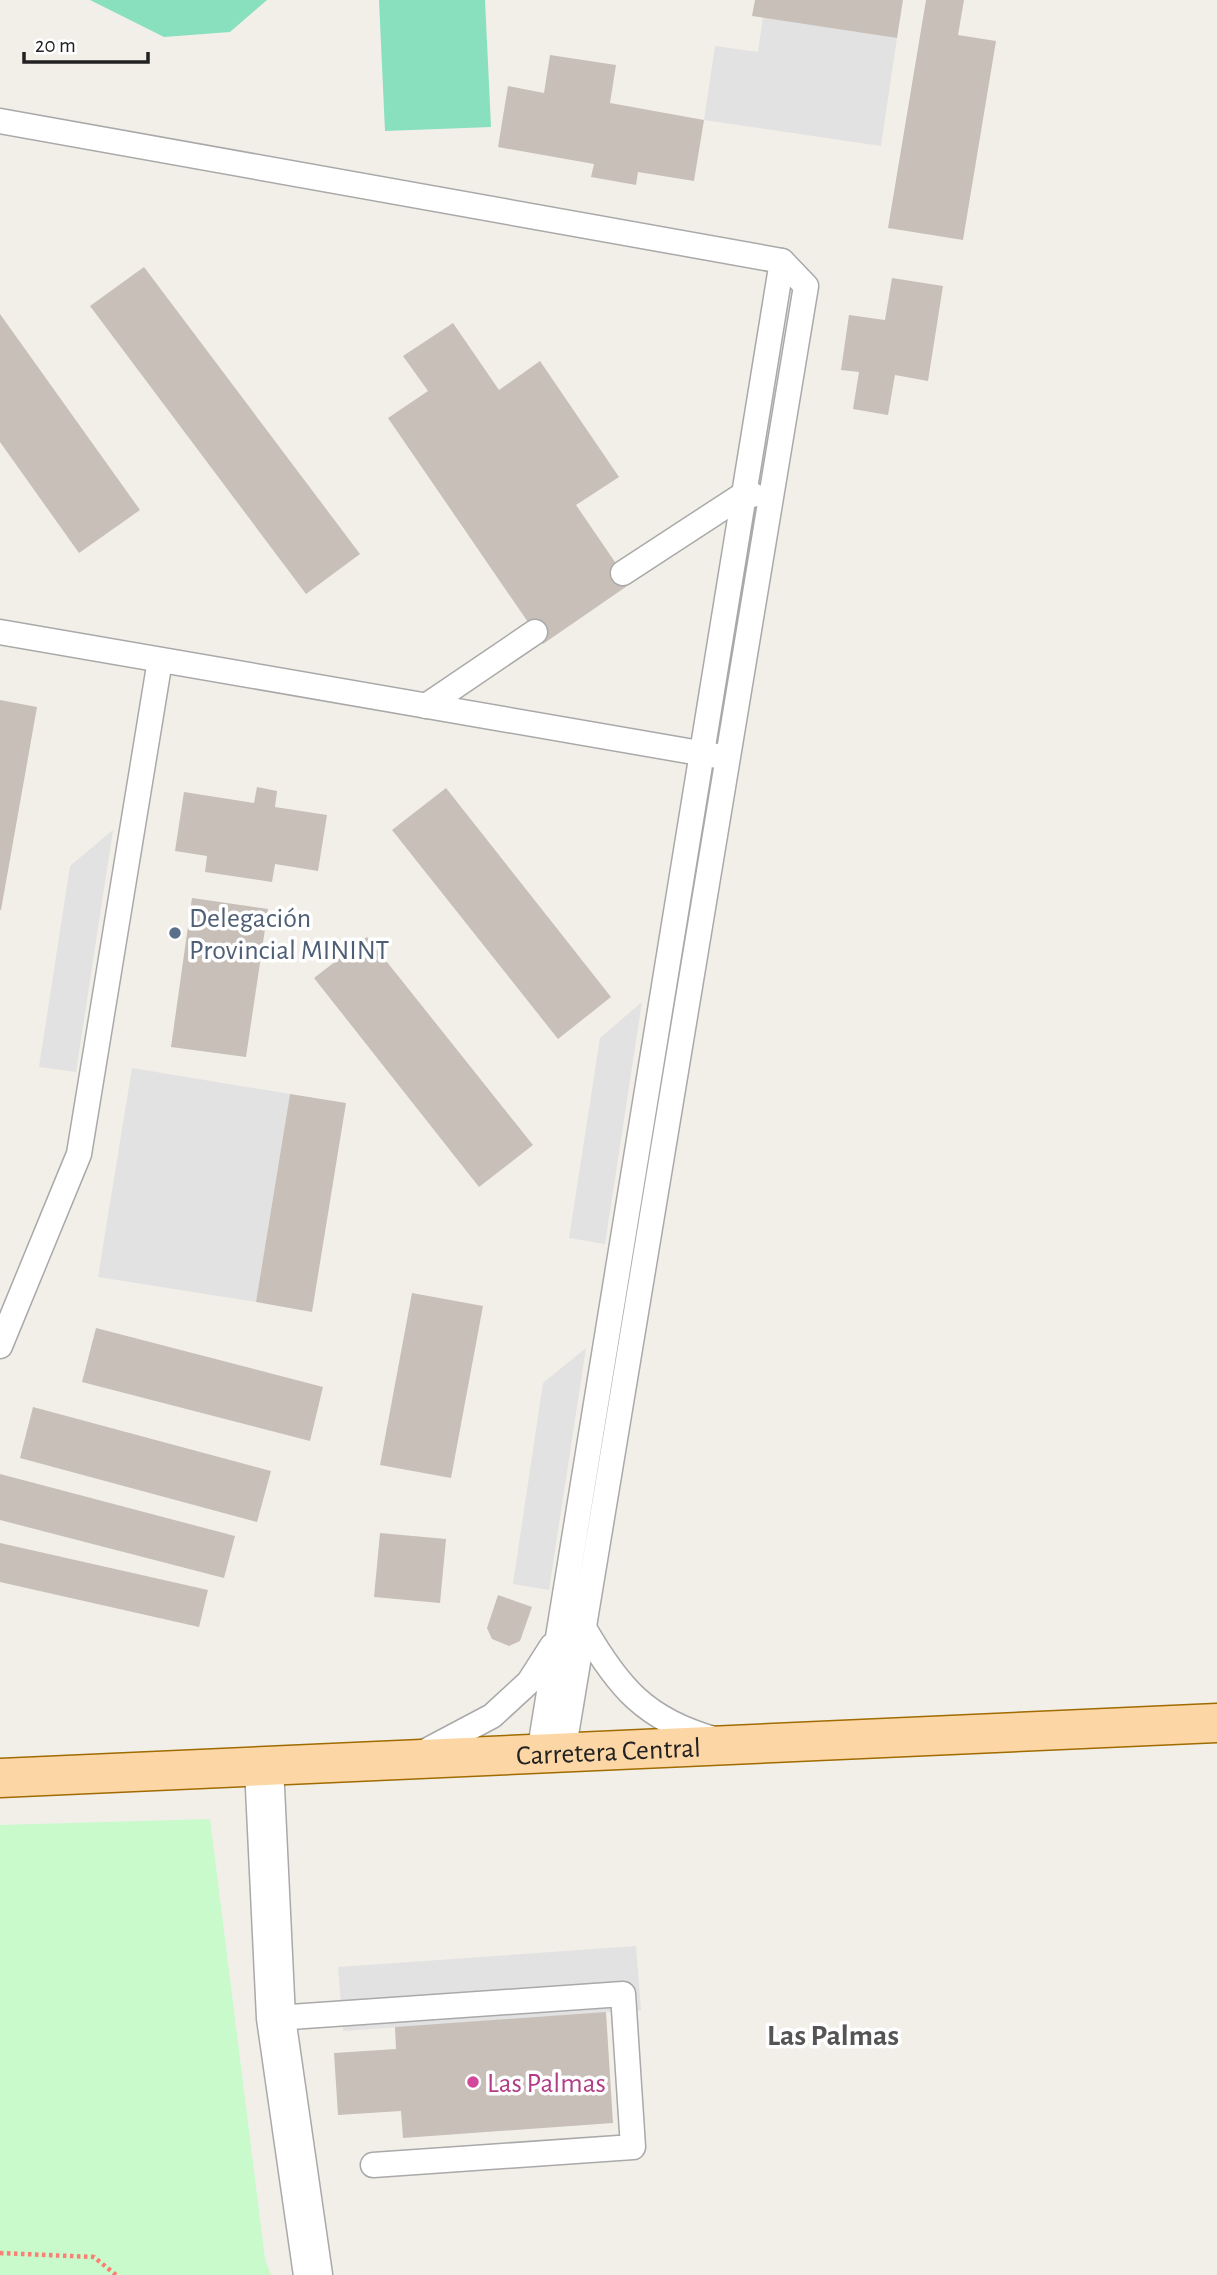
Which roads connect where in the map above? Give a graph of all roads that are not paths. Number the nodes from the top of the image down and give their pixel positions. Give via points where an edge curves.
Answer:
1 (0, 121) edge
2 (782, 261) junction
3 (744, 494) junction
4 (771, 497) junction
5 (622, 573) dead end
6 (0, 632) edge
7 (535, 632) dead end
8 (160, 660) junction
9 (426, 706) junction
10 (701, 754) junction
11 (727, 758) junction
12 (0, 1346) edge
13 (584, 1628) junction
14 (557, 1636) junction
15 (1217, 1723) edge
16 (738, 1745) junction
17 (551, 1753) junction
18 (409, 1760) junction
19 (264, 1767) junction
20 (0, 1778) edge
21 (276, 2018) junction
22 (373, 2165) dead end
23 (313, 2275) edge

1 - 2 lane
2 - 3 lane
2 - 4 lane via 806,286
3 - 4 lane
3 - 5 lane
3 - 10 lane
4 - 11 lane
6 - 8 lane
7 - 9 lane
8 - 9 lane
8 - 12 lane via 79,1154
9 - 10 lane
10 - 11 lane
10 - 14 lane
11 - 13 lane
13 - 16 lane via 609,1671 649,1712 697,1734
13 - 17 lane
14 - 17 lane
14 - 18 lane via 529,1682 492,1716
15 - 16 main road, Carretera Central
16 - 17 main road, Carretera Central
17 - 18 main road, Carretera Central
18 - 19 main road, Carretera Central
19 - 20 main road, Carretera Central
19 - 21 street
21 - 22 lane via 623,1994 634,2147
21 - 23 street

